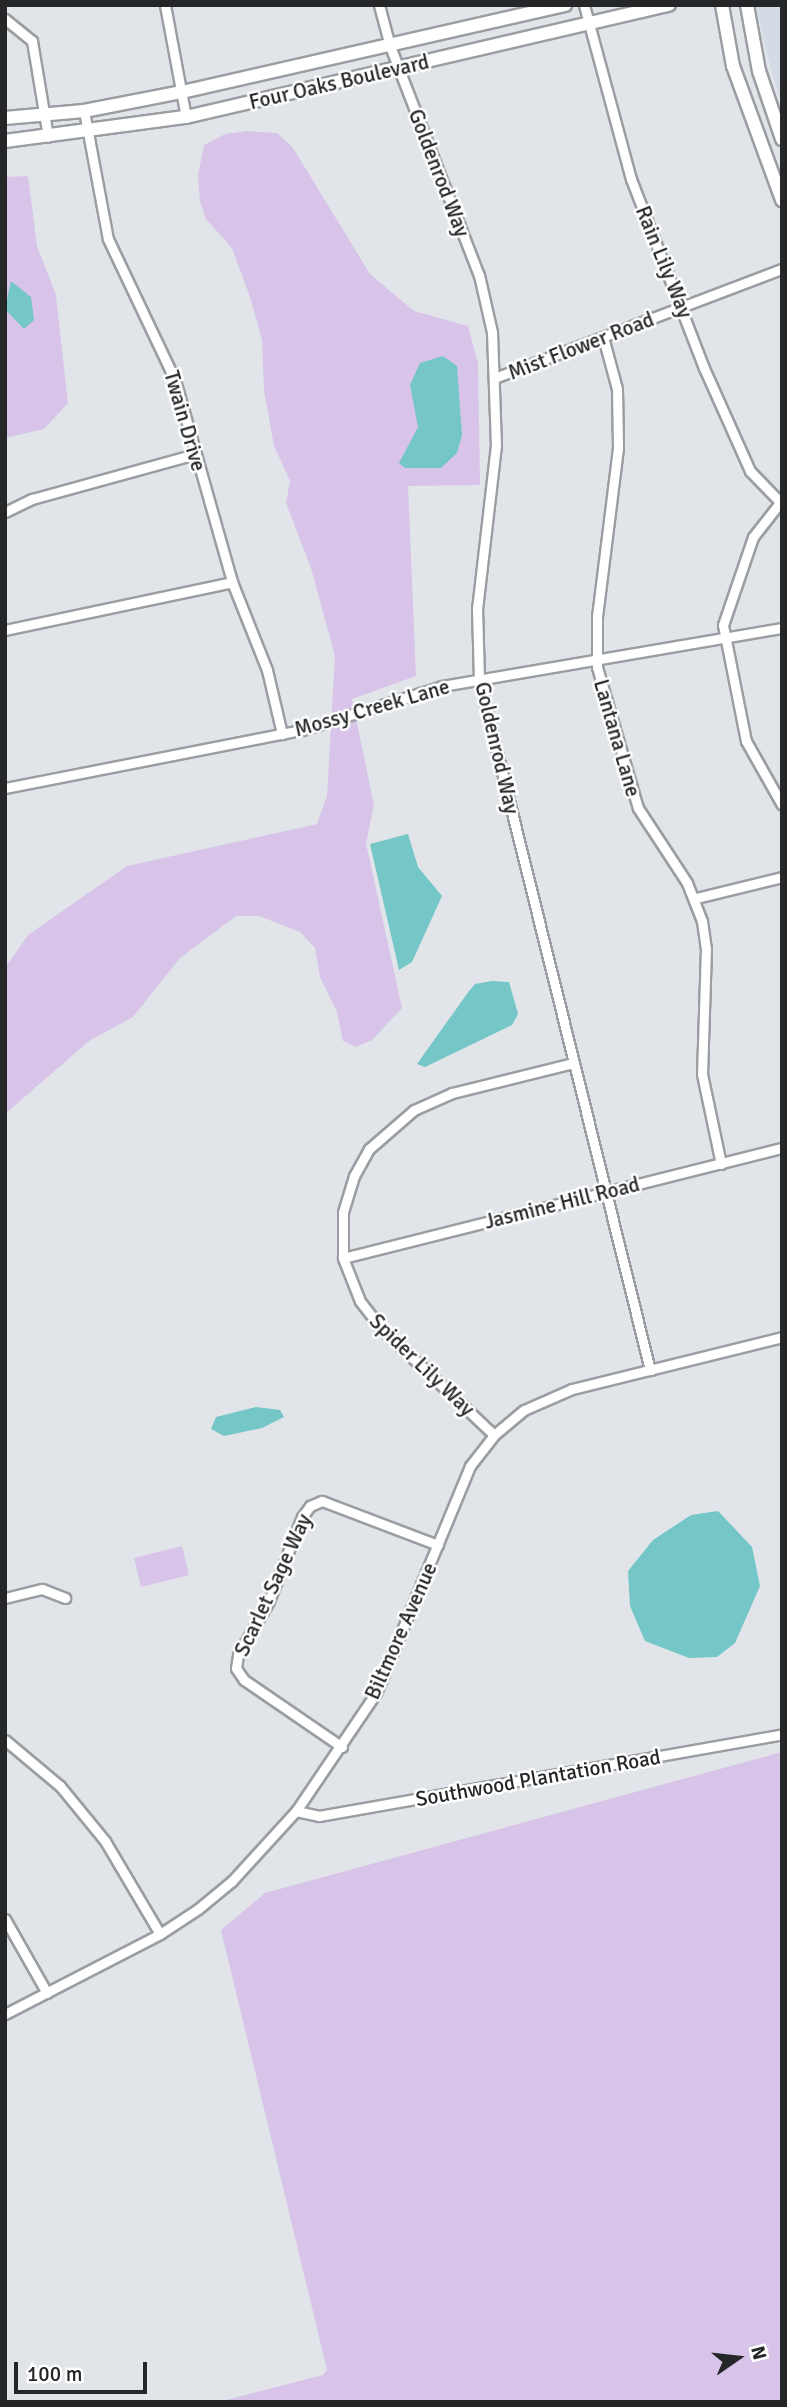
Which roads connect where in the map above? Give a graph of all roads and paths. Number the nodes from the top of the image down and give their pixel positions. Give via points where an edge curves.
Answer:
1 (165, 5) edge
2 (379, 5) edge
3 (565, 5) edge
4 (584, 5) edge
5 (669, 5) edge
6 (722, 5) edge
7 (747, 5) edge
8 (5, 19) edge
9 (589, 23) junction
10 (390, 46) junction
11 (398, 69) junction
12 (182, 92) junction
13 (84, 111) junction
14 (46, 116) junction
15 (186, 117) junction
16 (5, 118) edge
17 (87, 133) junction
18 (48, 137) junction
19 (782, 139) edge
20 (5, 141) edge
21 (782, 200) edge
22 (782, 269) edge
23 (682, 307) junction
24 (603, 337) junction
25 (497, 377) junction
26 (195, 454) junction
27 (781, 501) edge
28 (5, 512) edge
29 (232, 582) junction
30 (782, 628) edge
31 (5, 630) edge
32 (723, 637) junction
33 (596, 658) junction
34 (479, 679) junction
35 (282, 734) junction
36 (5, 788) edge
37 (782, 805) edge
38 (782, 877) edge
39 (696, 898) junction
40 (573, 1063) junction
41 (782, 1148) edge
42 (721, 1164) junction
43 (605, 1193) junction
44 (343, 1258) junction
45 (782, 1336) edge
46 (650, 1370) junction
47 (494, 1435) junction
48 (438, 1545) junction
49 (5, 1598) edge
50 (65, 1598) dead end
51 (782, 1734) edge
52 (5, 1741) edge
53 (342, 1747) junction
54 (296, 1811) junction
55 (5, 1919) edge
56 (160, 1934) junction
57 (47, 1993) junction
58 (5, 2014) edge

1 - 12 street
2 - 10 street, Goldenrod Way
3 - 10 street, Four Oaks Boulevard
4 - 9 street, Rain Lily Way
5 - 9 street, Four Oaks Boulevard
6 - 21 street via 733,66
7 - 19 street via 760,71
8 - 14 street via 32,41
9 - 11 street, Four Oaks Boulevard
9 - 23 street, Rain Lily Way via 631,179
10 - 11 street, Goldenrod Way
10 - 12 street, Four Oaks Boulevard
11 - 15 street, Four Oaks Boulevard
11 - 25 street, Goldenrod Way via 478,275
12 - 13 street, Four Oaks Boulevard
12 - 15 street
13 - 14 street, Four Oaks Boulevard
13 - 17 street, Twain Drive
14 - 16 street, Four Oaks Boulevard
14 - 18 street
15 - 17 street, Four Oaks Boulevard
17 - 18 street, Four Oaks Boulevard
17 - 26 street, Twain Drive via 108,239 164,350
18 - 20 street, Four Oaks Boulevard
22 - 23 street, Mist Flower Road
23 - 24 street, Mist Flower Road
23 - 27 street, Rain Lily Way via 738,450 750,471
24 - 25 street, Mist Flower Road
24 - 33 street, Lantana Lane via 617,389 618,448
25 - 34 street, Goldenrod Way via 496,445 477,608
26 - 28 street via 32,499
26 - 29 street, Twain Drive
27 - 32 street via 753,537 730,593
29 - 31 street
29 - 35 street, Twain Drive via 267,670
30 - 32 street, Mossy Creek Lane
32 - 33 street, Mossy Creek Lane
32 - 37 street via 746,741
33 - 34 street, Mossy Creek Lane
33 - 39 street, Lantana Lane via 635,800
34 - 35 street, Mossy Creek Lane via 422,691
34 - 40 street, Goldenrod Way
35 - 36 street, Mossy Creek Lane
38 - 39 street
39 - 42 street, Lantana Lane via 706,948 702,1074
40 - 43 street, Goldenrod Way
40 - 44 street, Spider Lily Way via 434,1098 386,1131 361,1163 347,1194 341,1228
41 - 42 street, Jasmine Hill Road
42 - 43 street, Jasmine Hill Road
43 - 44 street, Jasmine Hill Road
43 - 46 street, Goldenrod Way
44 - 47 street, Spider Lily Way via 370,1316
45 - 46 street, Biltmore Avenue
46 - 47 street, Biltmore Avenue via 552,1396
47 - 48 street, Biltmore Avenue via 470,1466
48 - 53 street, Biltmore Avenue via 392,1661
48 - 53 street, Scarlet Sage Way via 322,1501 310,1506 302,1517 236,1668 244,1680
49 - 50 street via 42,1589
51 - 54 street, Southwood Plantation Road via 319,1816
52 - 56 street via 60,1786 106,1841
53 - 54 street, Biltmore Avenue
54 - 56 street, Biltmore Avenue via 232,1881
55 - 57 street
56 - 57 street, Biltmore Avenue
57 - 58 street, Biltmore Avenue

